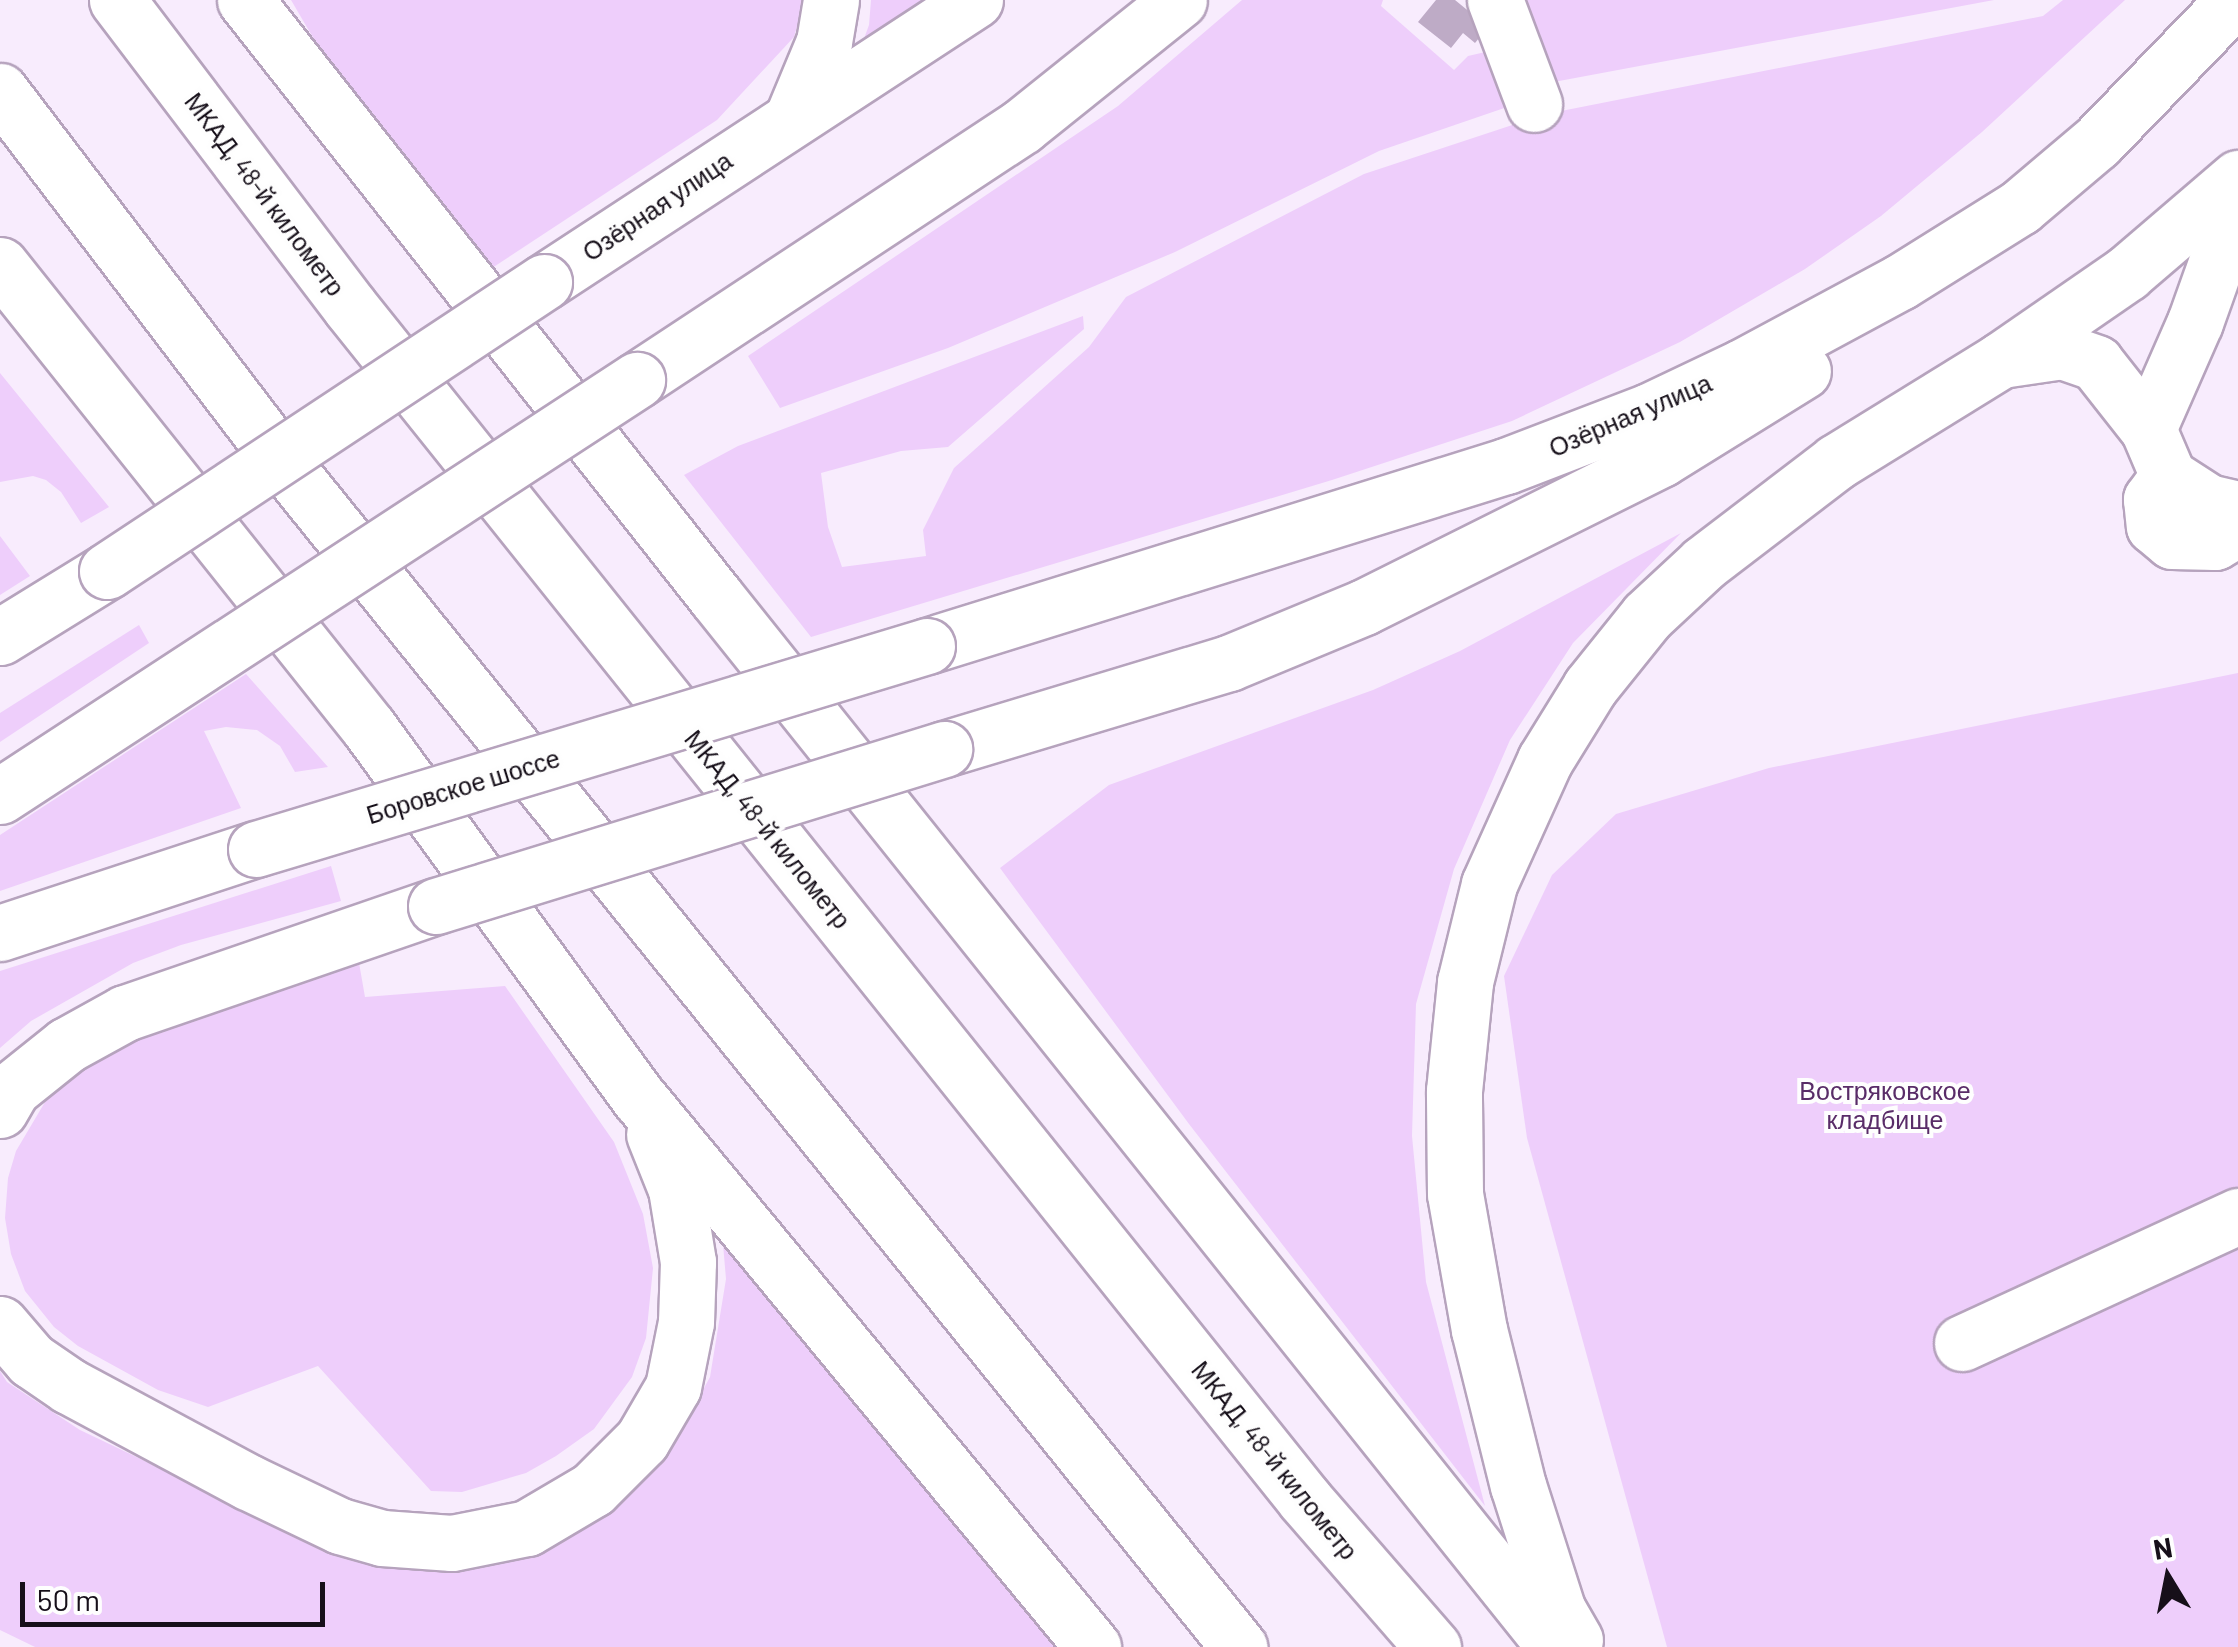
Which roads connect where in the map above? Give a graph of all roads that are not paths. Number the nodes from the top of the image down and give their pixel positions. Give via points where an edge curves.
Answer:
1 (117, 0) edge
2 (245, 0) edge
3 (266, 0) edge
4 (830, 0) edge
5 (975, 0) edge
6 (1179, 0) edge
7 (1495, 0) edge
8 (2234, 0) edge
9 (303, 70) junction
10 (0, 91) edge
11 (1534, 104) dead end
12 (793, 116) junction
13 (2238, 178) edge
14 (2238, 201) edge
15 (2020, 206) junction
16 (0, 265) edge
17 (2002, 360) junction
18 (2158, 452) junction
19 (2238, 509) edge
20 (2238, 528) edge
21 (0, 637) edge
22 (928, 646) joint
23 (0, 796) edge
24 (0, 933) edge
25 (640, 1099) junction
26 (0, 1110) edge
27 (2238, 1216) edge
28 (0, 1324) edge
29 (1962, 1342) dead end
30 (1093, 1647) edge
31 (1239, 1647) edge
32 (1433, 1647) edge
33 (1555, 1647) edge
34 (1579, 1647) edge

1 - 32 main road, МКАД, 48-й километр via 350,307 1304,1500
2 - 9 main road
3 - 9 main road
4 - 12 main road via 824,42
5 - 12 main road, Озёрная улица
6 - 23 main road, bridge via 1022,126
7 - 11 main road
8 - 15 main road, Озёрная улица via 2097,142
9 - 33 main road
10 - 31 main road via 292,474
12 - 21 main road, Озёрная улица, bridge
13 - 17 main road via 2127,272
14 - 18 main road
15 - 22 main road, Озёрная улица via 1827,323 1649,412 1506,466
15 - 26 main road, bridge via 1913,301 1661,459 1364,607 1229,662 436,906 125,1013 67,1045 12,1088
16 - 25 main road via 369,728
17 - 18 main road via 2062,351 2096,363
17 - 34 main road via 1836,462 1704,563 1647,616 1590,687 1545,760 1488,884 1463,1000 1454,1091 1456,1194 1478,1330 1518,1486 1558,1612
18 - 19 main road via 2208,502
18 - 20 main road via 2150,499 2154,526 2172,541 2216,542
22 - 24 main road, Боровское шоссе, bridge via 256,848
25 - 28 main road via 676,1188 688,1262 686,1322 673,1387 642,1440 593,1489 527,1528 452,1543 382,1538 340,1526 70,1386 31,1360
25 - 30 main road
27 - 29 main road

